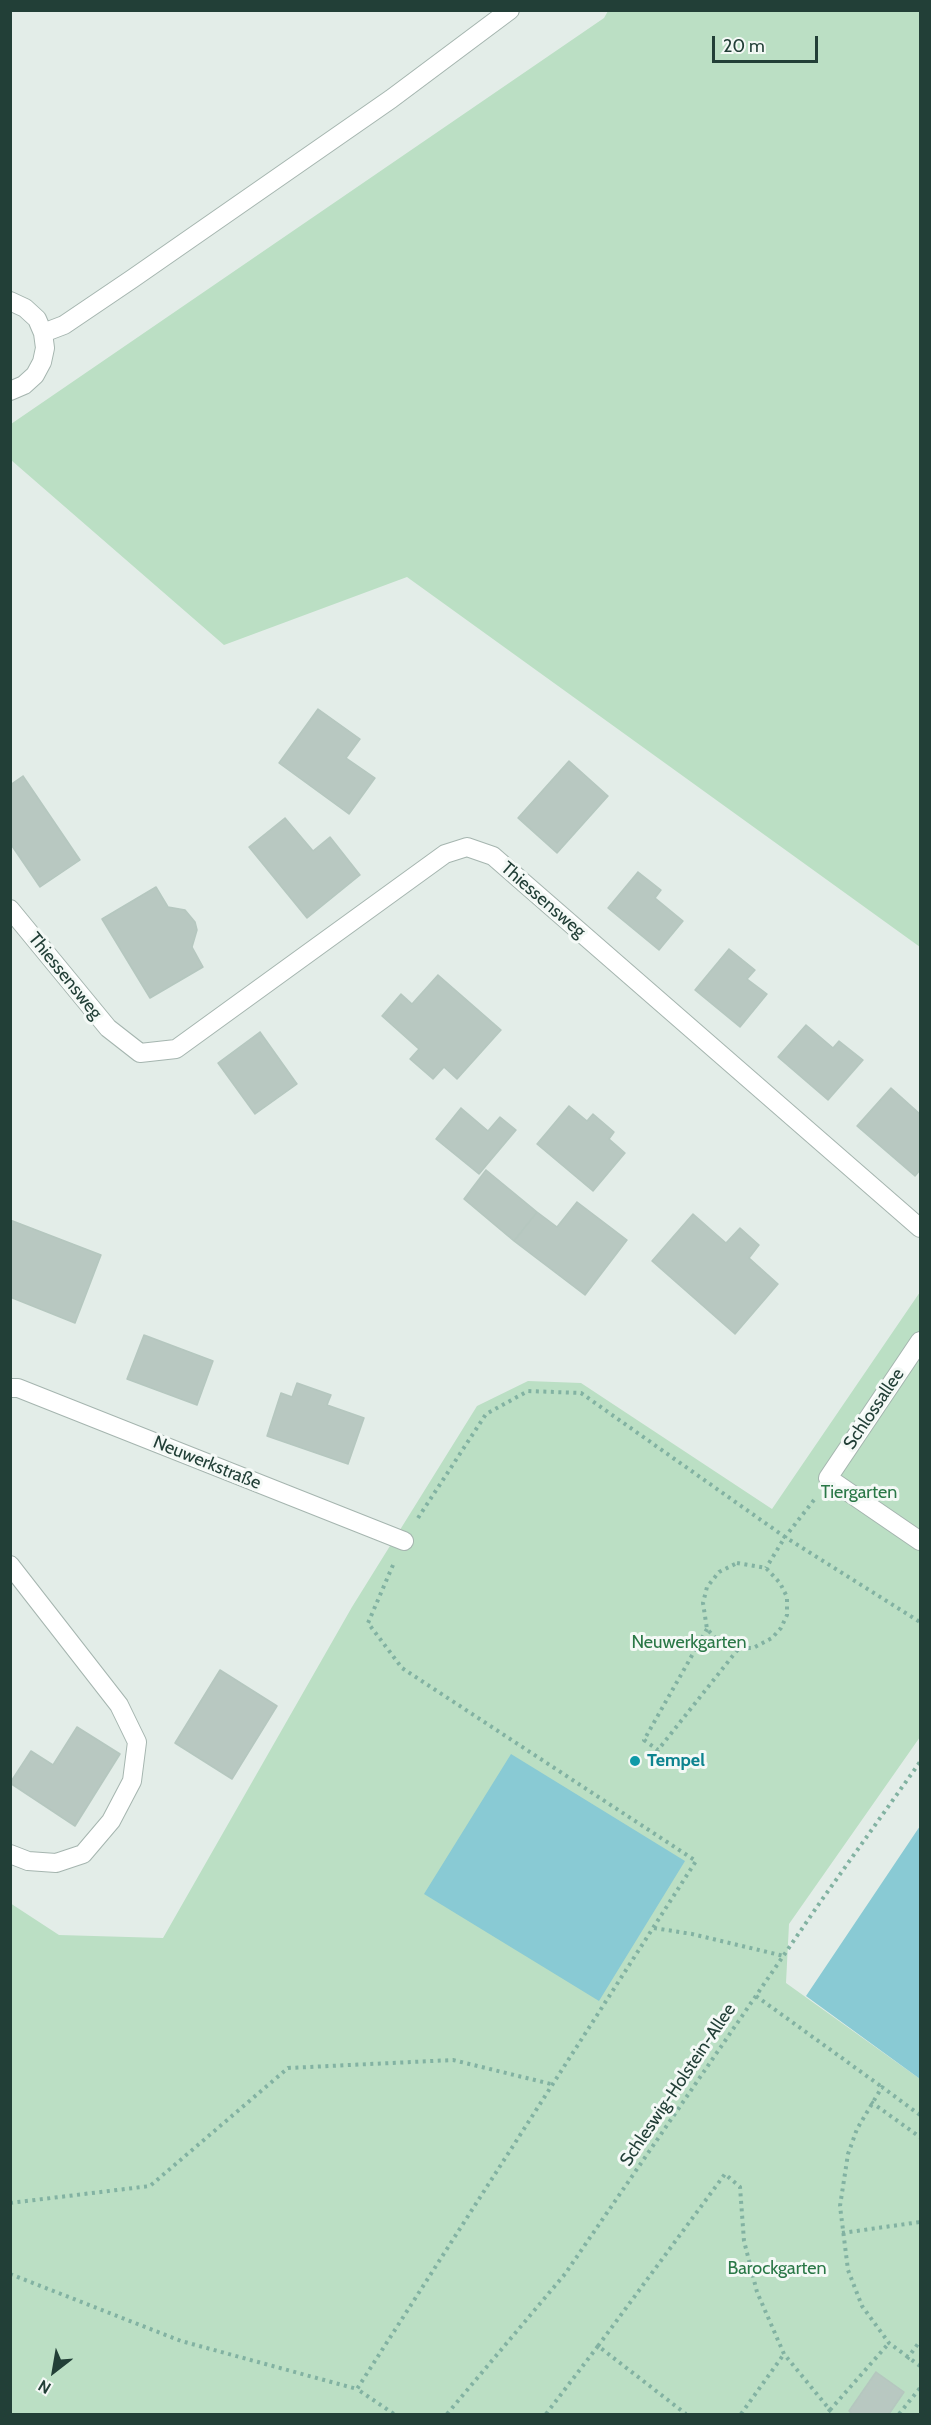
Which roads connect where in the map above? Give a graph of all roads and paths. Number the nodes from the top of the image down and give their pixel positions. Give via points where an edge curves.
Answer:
1 (510, 10) edge
2 (10, 301) edge
3 (44, 333) junction
4 (10, 391) edge
5 (10, 909) edge
6 (921, 1228) edge
7 (921, 1341) edge
8 (10, 1388) edge
9 (828, 1478) junction
10 (785, 1537) junction
11 (404, 1541) junction
12 (921, 1541) edge
13 (10, 1564) edge
14 (766, 1568) junction
15 (921, 1622) edge
16 (707, 1629) junction
17 (739, 1648) junction
18 (921, 1762) edge
19 (10, 1854) edge
20 (654, 1928) junction
21 (784, 1956) junction
22 (756, 1996) junction
23 (551, 2084) junction
24 (882, 2087) junction
25 (871, 2102) junction
26 (921, 2115) edge
27 (921, 2137) edge
28 (10, 2203) edge
29 (921, 2222) edge
30 (842, 2233) junction
31 (10, 2274) edge
32 (921, 2341) edge
33 (889, 2343) junction
34 (598, 2346) junction
35 (784, 2354) junction
36 (907, 2359) junction
37 (921, 2366) edge
38 (921, 2388) edge
39 (357, 2389) junction
40 (830, 2410) junction
41 (394, 2415) edge
42 (447, 2415) edge
43 (546, 2415) edge
44 (686, 2415) edge
45 (741, 2415) edge
46 (826, 2415) edge
47 (900, 2415) edge

1 - 3 street via 391,99 132,279 64,325
2 - 3 street via 37,318
3 - 4 street via 45,348 39,368 24,385
5 - 6 street, Thiessensweg via 108,1028 140,1053 176,1049 445,854 466,847 493,856
7 - 9 street, Schlossallee
8 - 11 street, Neuwerkstraße
9 - 10 path
9 - 12 street
10 - 11 path via 581,1393 528,1391 486,1414
10 - 14 path
10 - 15 path
11 - 20 path via 368,1623 402,1668 696,1861
13 - 19 street via 119,1705 137,1742 132,1781 111,1821 83,1854 56,1863 28,1861
14 - 16 path via 737,1563 719,1572 707,1587 703,1603
14 - 17 path via 787,1597 787,1615 772,1638 753,1647
16 - 17 path via 720,1642
16 - 17 path via 644,1740 658,1750
18 - 21 path, Schleswig-Holstein-Allee
20 - 21 path
20 - 23 path
21 - 22 path, Schleswig-Holstein-Allee
22 - 24 path
22 - 42 path, Schleswig-Holstein-Allee via 565,2274
23 - 28 path via 453,2060 288,2068 150,2186
23 - 39 path
24 - 25 path
24 - 26 path
25 - 27 path
25 - 30 path via 848,2154 841,2185
29 - 30 path
30 - 33 path via 848,2270 862,2306
31 - 39 path via 181,2342
32 - 36 path
33 - 36 path
33 - 40 path
34 - 35 path via 725,2174 741,2187 744,2241 756,2292
34 - 43 path
34 - 44 path
35 - 40 path
35 - 45 path
36 - 37 path
38 - 47 path
39 - 41 path
40 - 46 path

